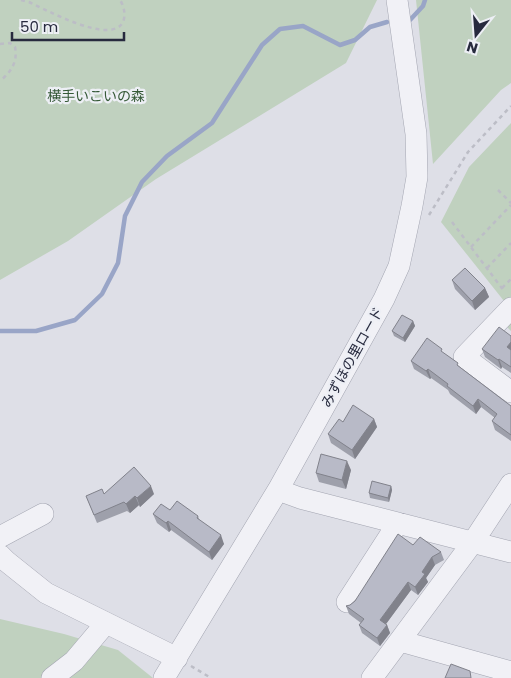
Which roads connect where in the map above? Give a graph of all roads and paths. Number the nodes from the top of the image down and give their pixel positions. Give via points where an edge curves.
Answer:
1 (21, 0) edge
2 (120, 0) edge
3 (397, 0) edge
4 (0, 44) edge
5 (0, 81) edge
6 (511, 106) edge
7 (498, 190) dead end
8 (511, 204) edge
9 (428, 217) dead end
10 (452, 222) dead end
11 (511, 243) edge
12 (471, 247) junction
13 (486, 268) junction
14 (511, 279) edge
15 (502, 288) junction
16 (509, 301) edge
17 (511, 392) edge
18 (511, 484) edge
19 (278, 490) junction
20 (43, 514) dead end
21 (398, 523) junction
22 (0, 537) edge
23 (473, 542) junction
24 (511, 552) edge
25 (0, 555) edge
26 (347, 602) dead end
27 (106, 623) junction
28 (400, 641) junction
29 (177, 658) junction
30 (511, 672) edge
31 (52, 678) edge
32 (164, 678) edge
33 (211, 678) edge
34 (372, 678) edge

1 - 2 path via 81,25 110,30 120,27 124,21
3 - 19 street, みずほの里ロード via 416,134 417,169 399,266
4 - 5 path via 10,43 15,47 16,55 14,64
6 - 9 path via 468,152
7 - 8 path
8 - 12 path
10 - 12 path
11 - 13 path
12 - 13 path
13 - 15 path
14 - 15 path
15 - 16 path
16 - 17 street via 464,357
18 - 23 street
19 - 21 street
19 - 29 street, みずほの里ロード
20 - 22 street
21 - 23 street
21 - 26 street
23 - 24 street
23 - 28 street
25 - 27 street via 46,593
27 - 29 street
27 - 31 street via 74,661
28 - 30 street
28 - 34 street
29 - 32 street, みずほの里ロード
29 - 33 path

